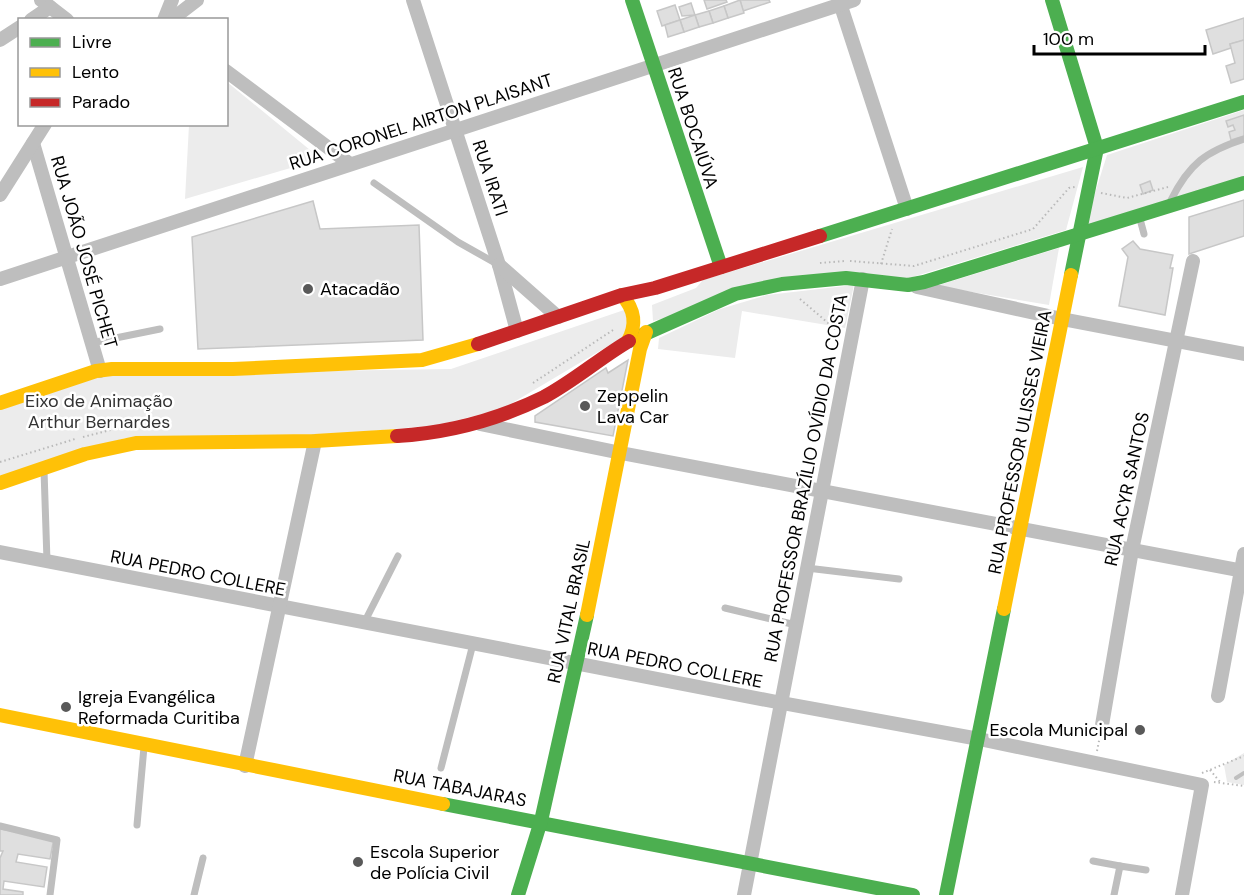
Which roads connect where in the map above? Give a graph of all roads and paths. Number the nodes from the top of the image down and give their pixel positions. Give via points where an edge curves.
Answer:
1 (172, 0) edge
2 (197, 0) edge
3 (412, 0) edge
4 (632, 0) edge
5 (1052, 0) edge
6 (845, 1) edge
7 (45, 3) edge
8 (33, 18) edge
9 (64, 18) edge
10 (165, 18) edge
11 (174, 18) edge
12 (18, 28) edge
13 (0, 40) edge
14 (653, 64) junction
15 (228, 73) edge
16 (1244, 102) edge
17 (44, 126) edge
18 (455, 130) junction
19 (1244, 139) edge
20 (33, 143) junction
21 (1097, 148) junction
22 (350, 165) junction
23 (374, 183) dead end
24 (1244, 183) edge
25 (1075, 187) dead end
26 (1167, 187) dead end
27 (1098, 192) dead end
28 (0, 195) edge
29 (1167, 208) junction
30 (902, 210) junction
31 (1140, 216) junction
32 (1144, 234) dead end
33 (1078, 235) junction
34 (66, 257) junction
35 (1192, 261) dead end
36 (813, 264) dead end
37 (881, 264) junction
38 (499, 265) junction
39 (721, 267) junction
40 (0, 279) edge
41 (869, 280) junction
42 (908, 285) junction
43 (655, 288) junction
44 (622, 296) junction
45 (799, 298) dead end
46 (558, 317) junction
47 (1062, 319) junction
48 (619, 327) dead end
49 (160, 329) dead end
50 (517, 331) junction
51 (646, 332) junction
52 (628, 341) junction
53 (1176, 341) junction
54 (850, 342) junction
55 (92, 344) junction
56 (1244, 354) edge
57 (100, 371) junction
58 (524, 389) dead end
59 (0, 403) edge
60 (478, 423) junction
61 (178, 425) dead end
62 (315, 441) junction
63 (621, 453) junction
64 (0, 462) edge
65 (44, 468) junction
66 (0, 483) edge
67 (821, 491) junction
68 (1022, 529) junction
69 (1132, 550) junction
70 (0, 552) edge
71 (1244, 554) edge
72 (398, 556) dead end
73 (47, 561) junction
74 (807, 568) junction
75 (1242, 571) edge
76 (899, 579) dead end
77 (277, 607) junction
78 (725, 608) dead end
79 (364, 623) junction
80 (796, 625) junction
81 (473, 644) junction
82 (577, 664) junction
83 (1218, 696) dead end
84 (782, 703) junction
85 (0, 715) edge
86 (1102, 725) joint
87 (979, 739) junction
88 (144, 745) junction
89 (1244, 756) edge
90 (1095, 763) junction
91 (245, 766) junction
92 (441, 768) dead end
93 (1210, 770) junction
94 (1201, 779) junction
95 (1221, 783) junction
96 (1244, 786) edge
97 (541, 821) junction
98 (137, 825) dead end
99 (0, 826) edge
100 (202, 858) dead end
101 (1093, 861) dead end
102 (751, 863) junction
103 (1120, 866) junction
104 (1146, 870) dead end
105 (50, 895) edge
106 (194, 895) edge
107 (518, 895) edge
108 (744, 895) edge
109 (913, 895) edge
110 (946, 895) edge
111 (1114, 895) edge
112 (1182, 895) edge

1 - 10 street
2 - 11 street
3 - 18 street, RUA IRATI
4 - 14 main road, RUA BOCAIÚVA
5 - 21 main road, RUA PROFESSOR ULISSES VIEIRA
6 - 14 street, RUA CORONEL AIRTON PLAISANT
6 - 30 street
7 - 8 street
7 - 9 street
12 - 13 street
14 - 18 street, RUA CORONEL AIRTON PLAISANT
14 - 39 main road, RUA BOCAIÚVA
15 - 22 street
16 - 21 main road
17 - 20 street
18 - 22 street, RUA CORONEL AIRTON PLAISANT
18 - 38 street, RUA IRATI
19 - 29 lane via 1198,160
20 - 28 street
20 - 34 street, RUA JOÃO JOSÉ PICHET
21 - 30 main road
21 - 33 main road, RUA PROFESSOR ULISSES VIEIRA
22 - 34 street, RUA CORONEL AIRTON PLAISANT
23 - 38 lane via 458,242
24 - 29 main road
25 - 37 path via 1069,188 1033,229 914,266
26 - 27 path via 1127,198
29 - 31 main road
30 - 37 path
30 - 39 main road
31 - 32 lane
31 - 33 main road
33 - 42 main road
33 - 47 main road, RUA PROFESSOR ULISSES VIEIRA
34 - 40 street, RUA CORONEL AIRTON PLAISANT
34 - 55 street, RUA JOÃO JOSÉ PICHET
35 - 53 street, RUA ACYR SANTOS
36 - 37 path
37 - 41 path
38 - 46 street
38 - 50 street, RUA IRATI
39 - 43 main road
41 - 42 main road
41 - 51 main road via 782,284 735,294
41 - 54 street, RUA PROFESSOR BRAZÍLIO OVÍDIO DA COSTA
42 - 47 street
43 - 44 main road
43 - 51 main road, RUA VITAL BRASIL via 645,306
44 - 46 main road
44 - 52 main road via 634,311 634,332
45 - 54 path
46 - 50 main road
47 - 53 street
47 - 68 main road, RUA PROFESSOR ULISSES VIEIRA
48 - 58 path
49 - 55 lane
50 - 57 main road via 445,355 399,363
51 - 52 main road
51 - 63 main road, RUA VITAL BRASIL
52 - 60 main road via 545,396
53 - 56 street
53 - 69 street, RUA ACYR SANTOS
54 - 67 street, RUA PROFESSOR BRAZÍLIO OVÍDIO DA COSTA
55 - 57 street, RUA JOÃO JOSÉ PICHET
57 - 59 main road
60 - 62 main road via 416,437
60 - 63 street
61 - 64 path via 130,425
62 - 65 main road via 147,442 102,449
62 - 77 street
63 - 67 street
63 - 82 main road, RUA VITAL BRASIL
65 - 66 main road
65 - 73 lane
67 - 68 street
67 - 74 street, RUA PROFESSOR BRAZÍLIO OVÍDIO DA COSTA
68 - 69 street
68 - 87 main road, RUA PROFESSOR ULISSES VIEIRA
69 - 75 street
69 - 86 street, RUA ACYR SANTOS
70 - 73 street, RUA PEDRO COLLERE
71 - 75 street
72 - 79 lane
73 - 77 street, RUA PEDRO COLLERE
74 - 76 lane
74 - 80 street, RUA PROFESSOR BRAZÍLIO OVÍDIO DA COSTA
75 - 83 street
77 - 79 street, RUA PEDRO COLLERE
77 - 91 street
78 - 80 lane
79 - 81 street, RUA PEDRO COLLERE
80 - 84 street, RUA PROFESSOR BRAZÍLIO OVÍDIO DA COSTA
81 - 82 street, RUA PEDRO COLLERE
81 - 92 lane
82 - 84 street, RUA PEDRO COLLERE
82 - 97 main road, RUA VITAL BRASIL
84 - 87 street, RUA PEDRO COLLERE
84 - 102 street, RUA PROFESSOR BRAZÍLIO OVÍDIO DA COSTA
85 - 88 main road, RUA TABAJARAS
86 - 90 path
87 - 90 street, RUA PEDRO COLLERE
87 - 110 main road, RUA PROFESSOR ULISSES VIEIRA
88 - 91 main road, RUA TABAJARAS
88 - 98 lane
89 - 93 path
90 - 94 street, RUA PEDRO COLLERE
91 - 97 main road, RUA TABAJARAS
93 - 94 path
93 - 95 path
94 - 95 path
94 - 112 street
95 - 96 path
97 - 102 main road, RUA TABAJARAS
97 - 107 main road, RUA VITAL BRASIL
99 - 105 lane via 57,840
100 - 106 lane
101 - 103 lane
102 - 108 street, RUA PROFESSOR BRAZÍLIO OVÍDIO DA COSTA
102 - 109 main road, RUA TABAJARAS
103 - 104 lane
103 - 111 lane

